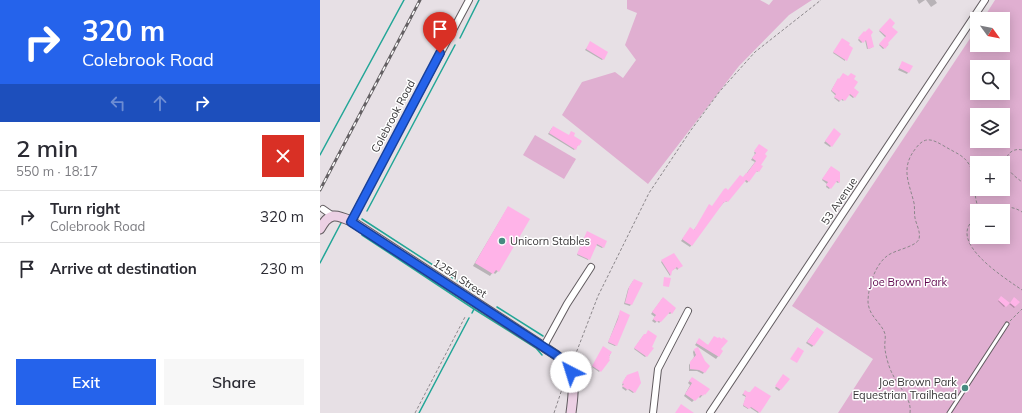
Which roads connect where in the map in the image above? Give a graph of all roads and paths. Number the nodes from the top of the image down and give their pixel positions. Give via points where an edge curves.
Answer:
1 (469, 0) edge
2 (821, 0) edge
3 (985, 0) edge
4 (1022, 150) edge
5 (1022, 182) edge
6 (976, 204) edge
7 (1010, 207) edge
8 (323, 209) dead end
9 (1022, 212) edge
10 (330, 217) junction
11 (351, 222) junction
12 (970, 225) edge
13 (320, 229) edge
14 (591, 267) dead end
15 (1022, 290) edge
16 (1022, 309) edge
17 (688, 312) dead end
18 (465, 317) dead end
19 (1007, 324) joint
20 (544, 346) junction
21 (570, 370) junction
22 (415, 413) edge
23 (554, 413) edge
24 (571, 413) edge
25 (653, 413) edge
26 (710, 413) edge
27 (910, 413) edge
28 (949, 413) edge

1 - 11 street, Colebrook Road
2 - 21 path via 755,52 720,91 691,130 649,194 602,289
3 - 26 street, 53 Avenue
4 - 5 path via 1012,151 1008,155 1006,165
6 - 27 path via 972,166 966,159 933,140 920,143 908,163 906,175 919,238 911,245 883,259 874,276 868,303 870,313 885,334 885,350 890,369 907,397
7 - 9 path
8 - 10 street, 125A Street
10 - 11 street, 125A Street via 341,217
10 - 13 street
11 - 20 street, 125A Street
12 - 15 path via 969,244 984,263
14 - 20 street
16 - 19 path
17 - 25 street via 658,369
18 - 22 path
19 - 28 lane
20 - 21 street, 125A Street via 562,359
21 - 23 path via 562,385
21 - 24 street via 574,382

